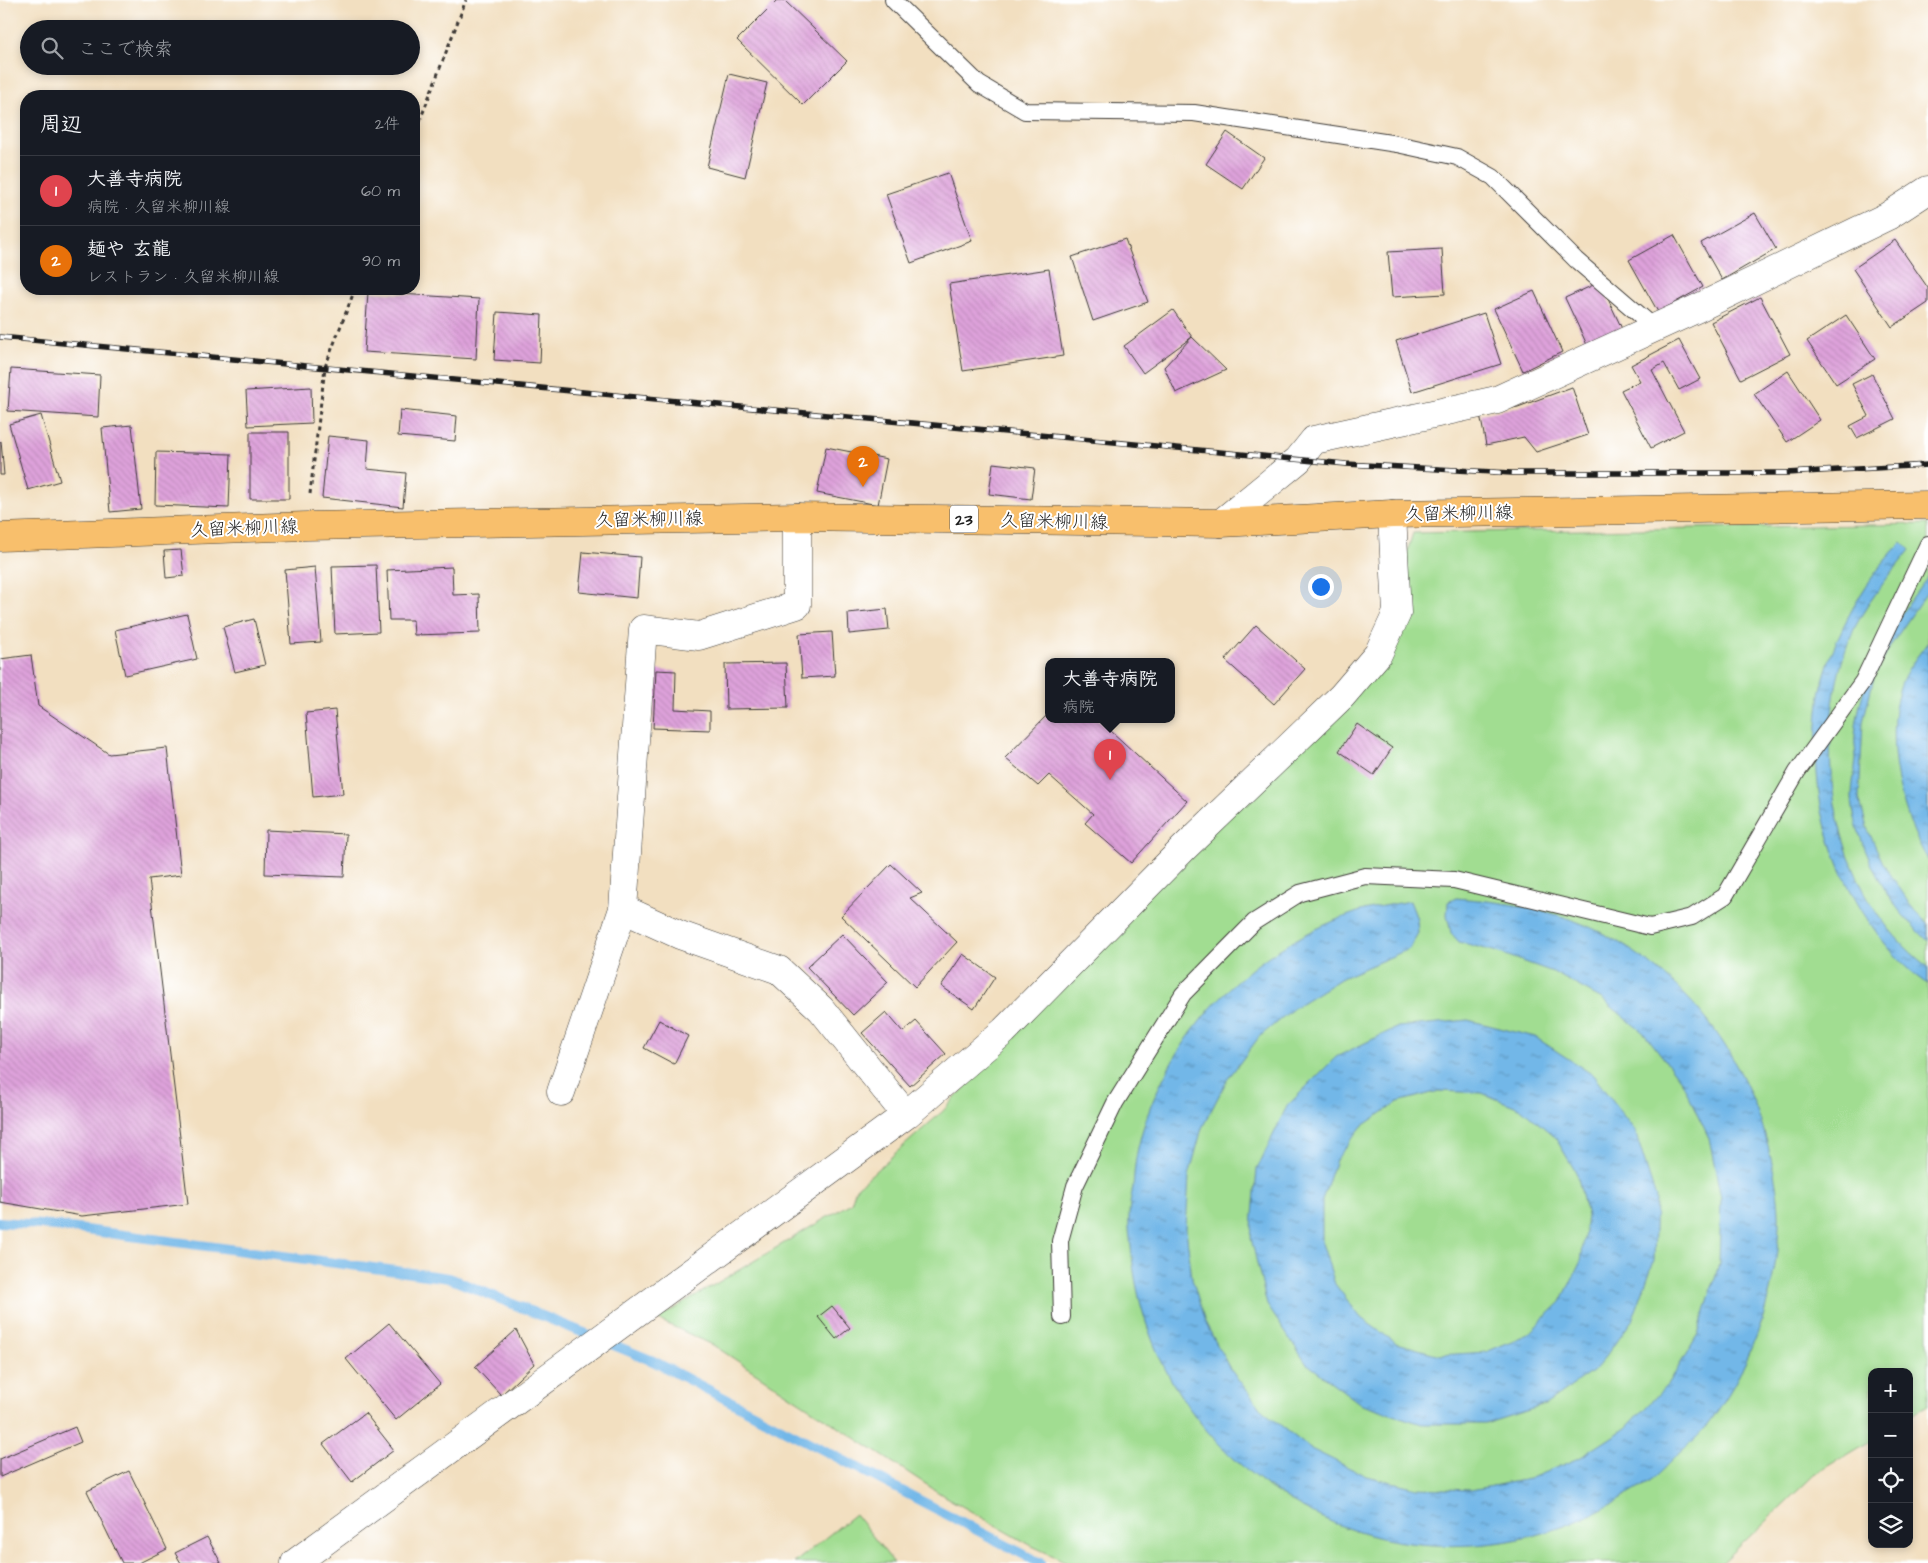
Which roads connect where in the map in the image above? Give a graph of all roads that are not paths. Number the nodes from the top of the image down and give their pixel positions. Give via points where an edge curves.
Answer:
1 (893, 0) edge
2 (1928, 190) edge
3 (1655, 328) junction
4 (1928, 505) edge
5 (1392, 514) junction
6 (797, 517) junction
7 (1221, 523) junction
8 (0, 537) edge
9 (1928, 544) edge
10 (623, 909) junction
11 (561, 1092) dead end
12 (906, 1115) junction
13 (1062, 1317) dead end
14 (295, 1563) edge

1 - 3 lane via 979,84 1025,111 1194,113 1397,144 1457,157 1492,177 1576,260
2 - 3 street via 1888,216
3 - 7 street via 1497,400 1314,440 1298,460
4 - 5 main road, 久留米柳川線 / 23
5 - 7 main road, 久留米柳川線 / 23
5 - 12 street via 1397,613 1378,654 1342,696 1184,848 1004,1031
6 - 7 main road, 久留米柳川線 / 23
6 - 8 main road, 久留米柳川線 / 23 via 307,526
6 - 10 street via 796,605 700,636 643,629
9 - 13 lane via 1864,682 1797,772 1725,896 1692,917 1650,927 1454,880 1365,876 1300,893 1254,922 1183,994 1115,1103 1075,1186 1060,1241
10 - 11 street
10 - 12 street via 680,935 779,970 821,1009
12 - 14 street

